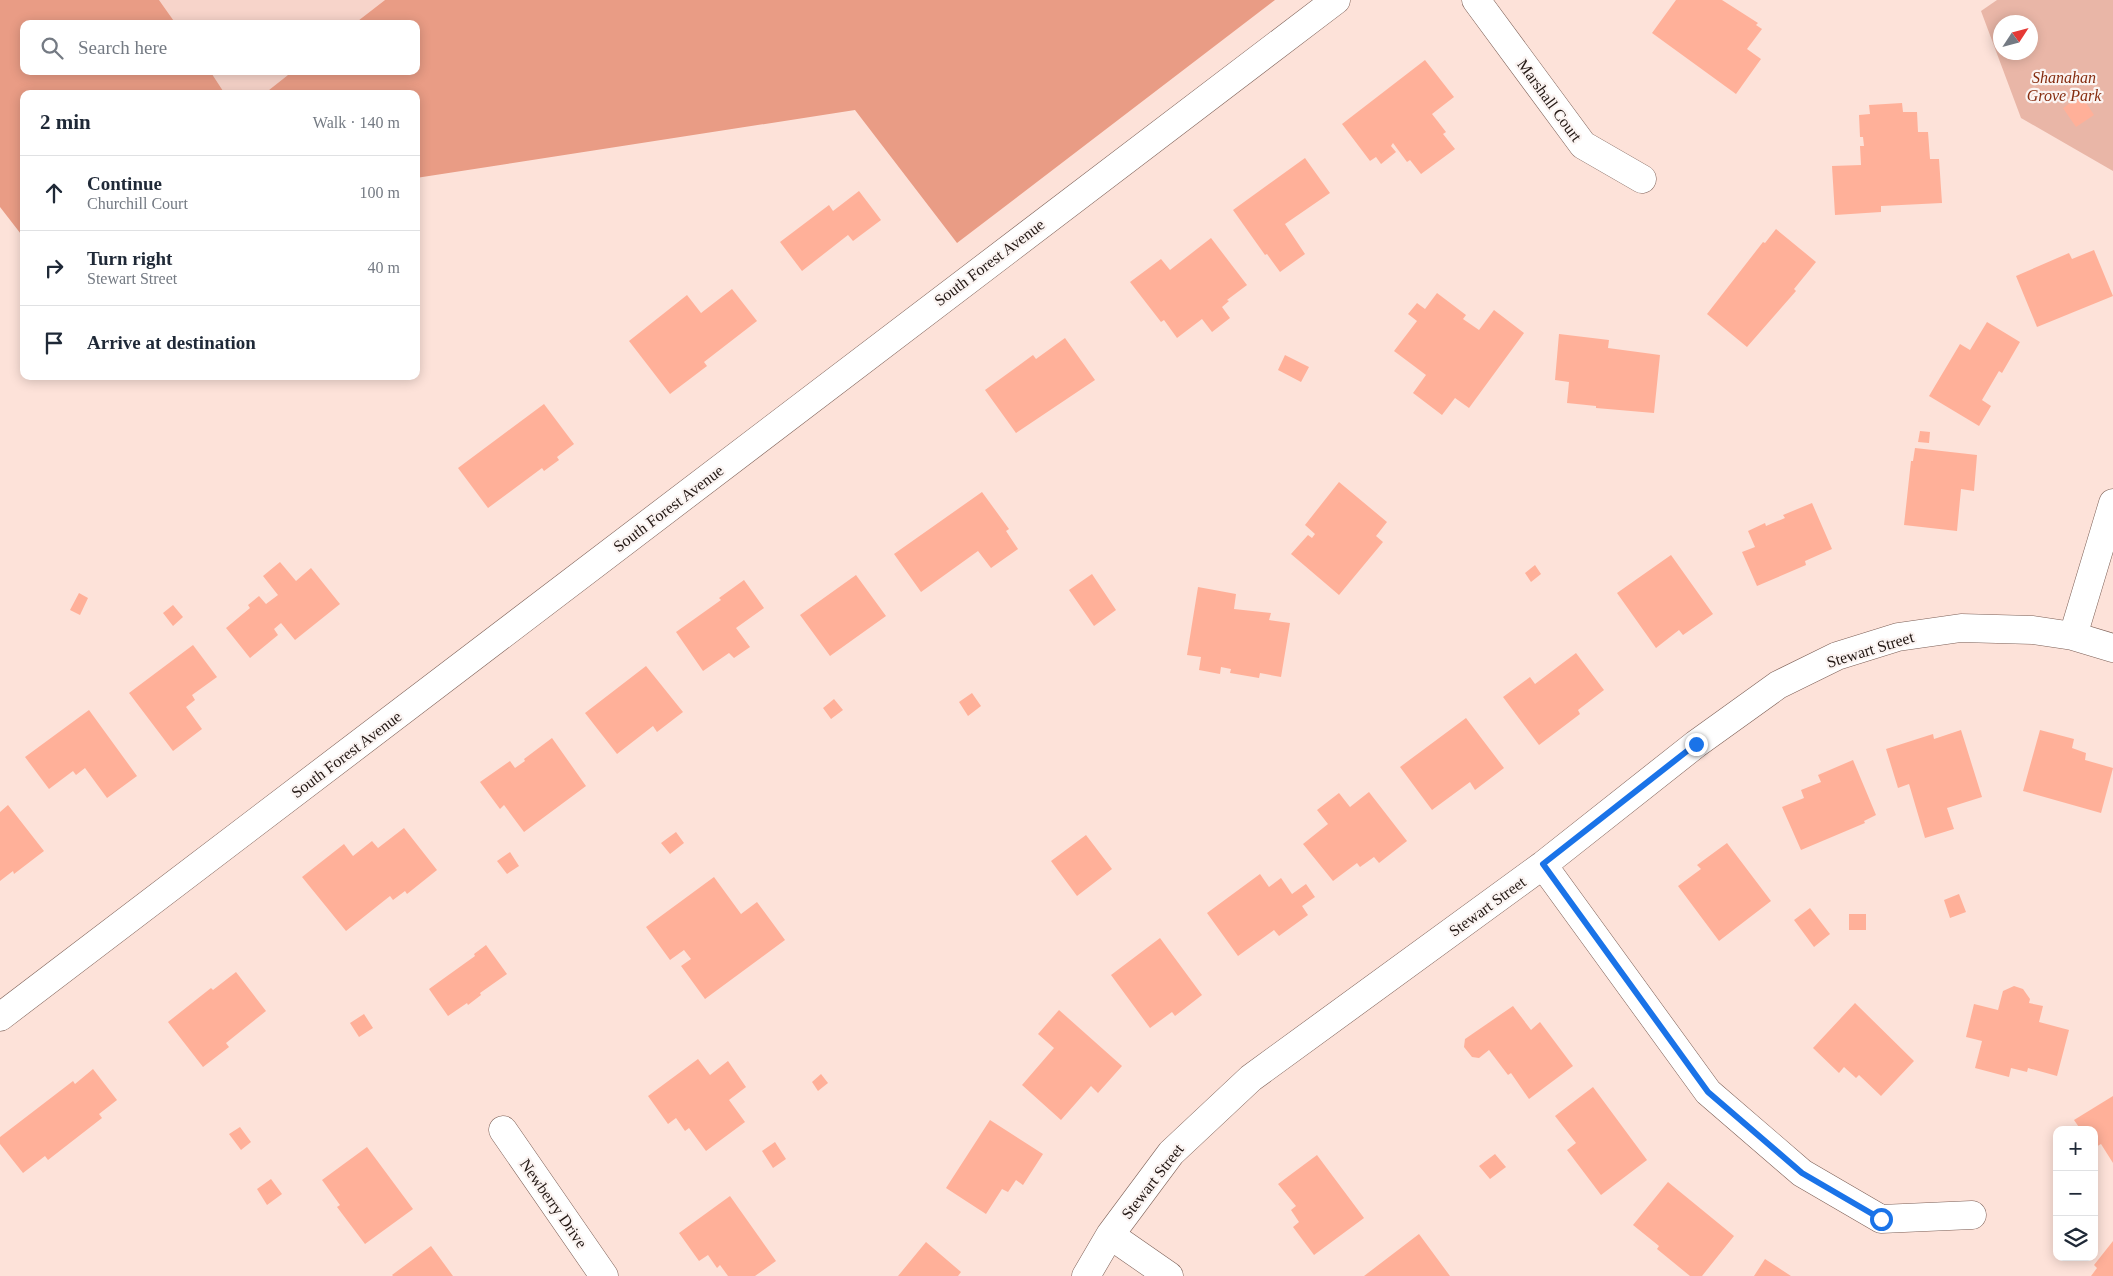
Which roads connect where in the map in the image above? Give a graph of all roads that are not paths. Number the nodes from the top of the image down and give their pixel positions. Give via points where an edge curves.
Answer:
1 (1336, 0) edge
2 (1476, 0) edge
3 (1642, 179) dead end
4 (2113, 503) edge
5 (2073, 636) junction
6 (2113, 648) edge
7 (1543, 864) junction
8 (0, 1017) edge
9 (503, 1130) dead end
10 (1972, 1215) dead end
11 (1110, 1235) junction
12 (604, 1276) edge
13 (1086, 1276) edge
14 (1169, 1276) edge

1 - 8 street, South Forest Avenue
2 - 3 street, Marshall Court via 1583,145
4 - 5 street
5 - 6 street, Stewart Street
5 - 7 street, Stewart Street via 2024,628 1960,628 1898,638 1837,656 1778,686 1718,728
7 - 10 street via 1708,1092 1802,1173 1881,1219
7 - 11 street, Stewart Street via 1252,1078 1171,1153
9 - 12 street, Newberry Drive
11 - 13 street, Stewart Street
11 - 14 street

